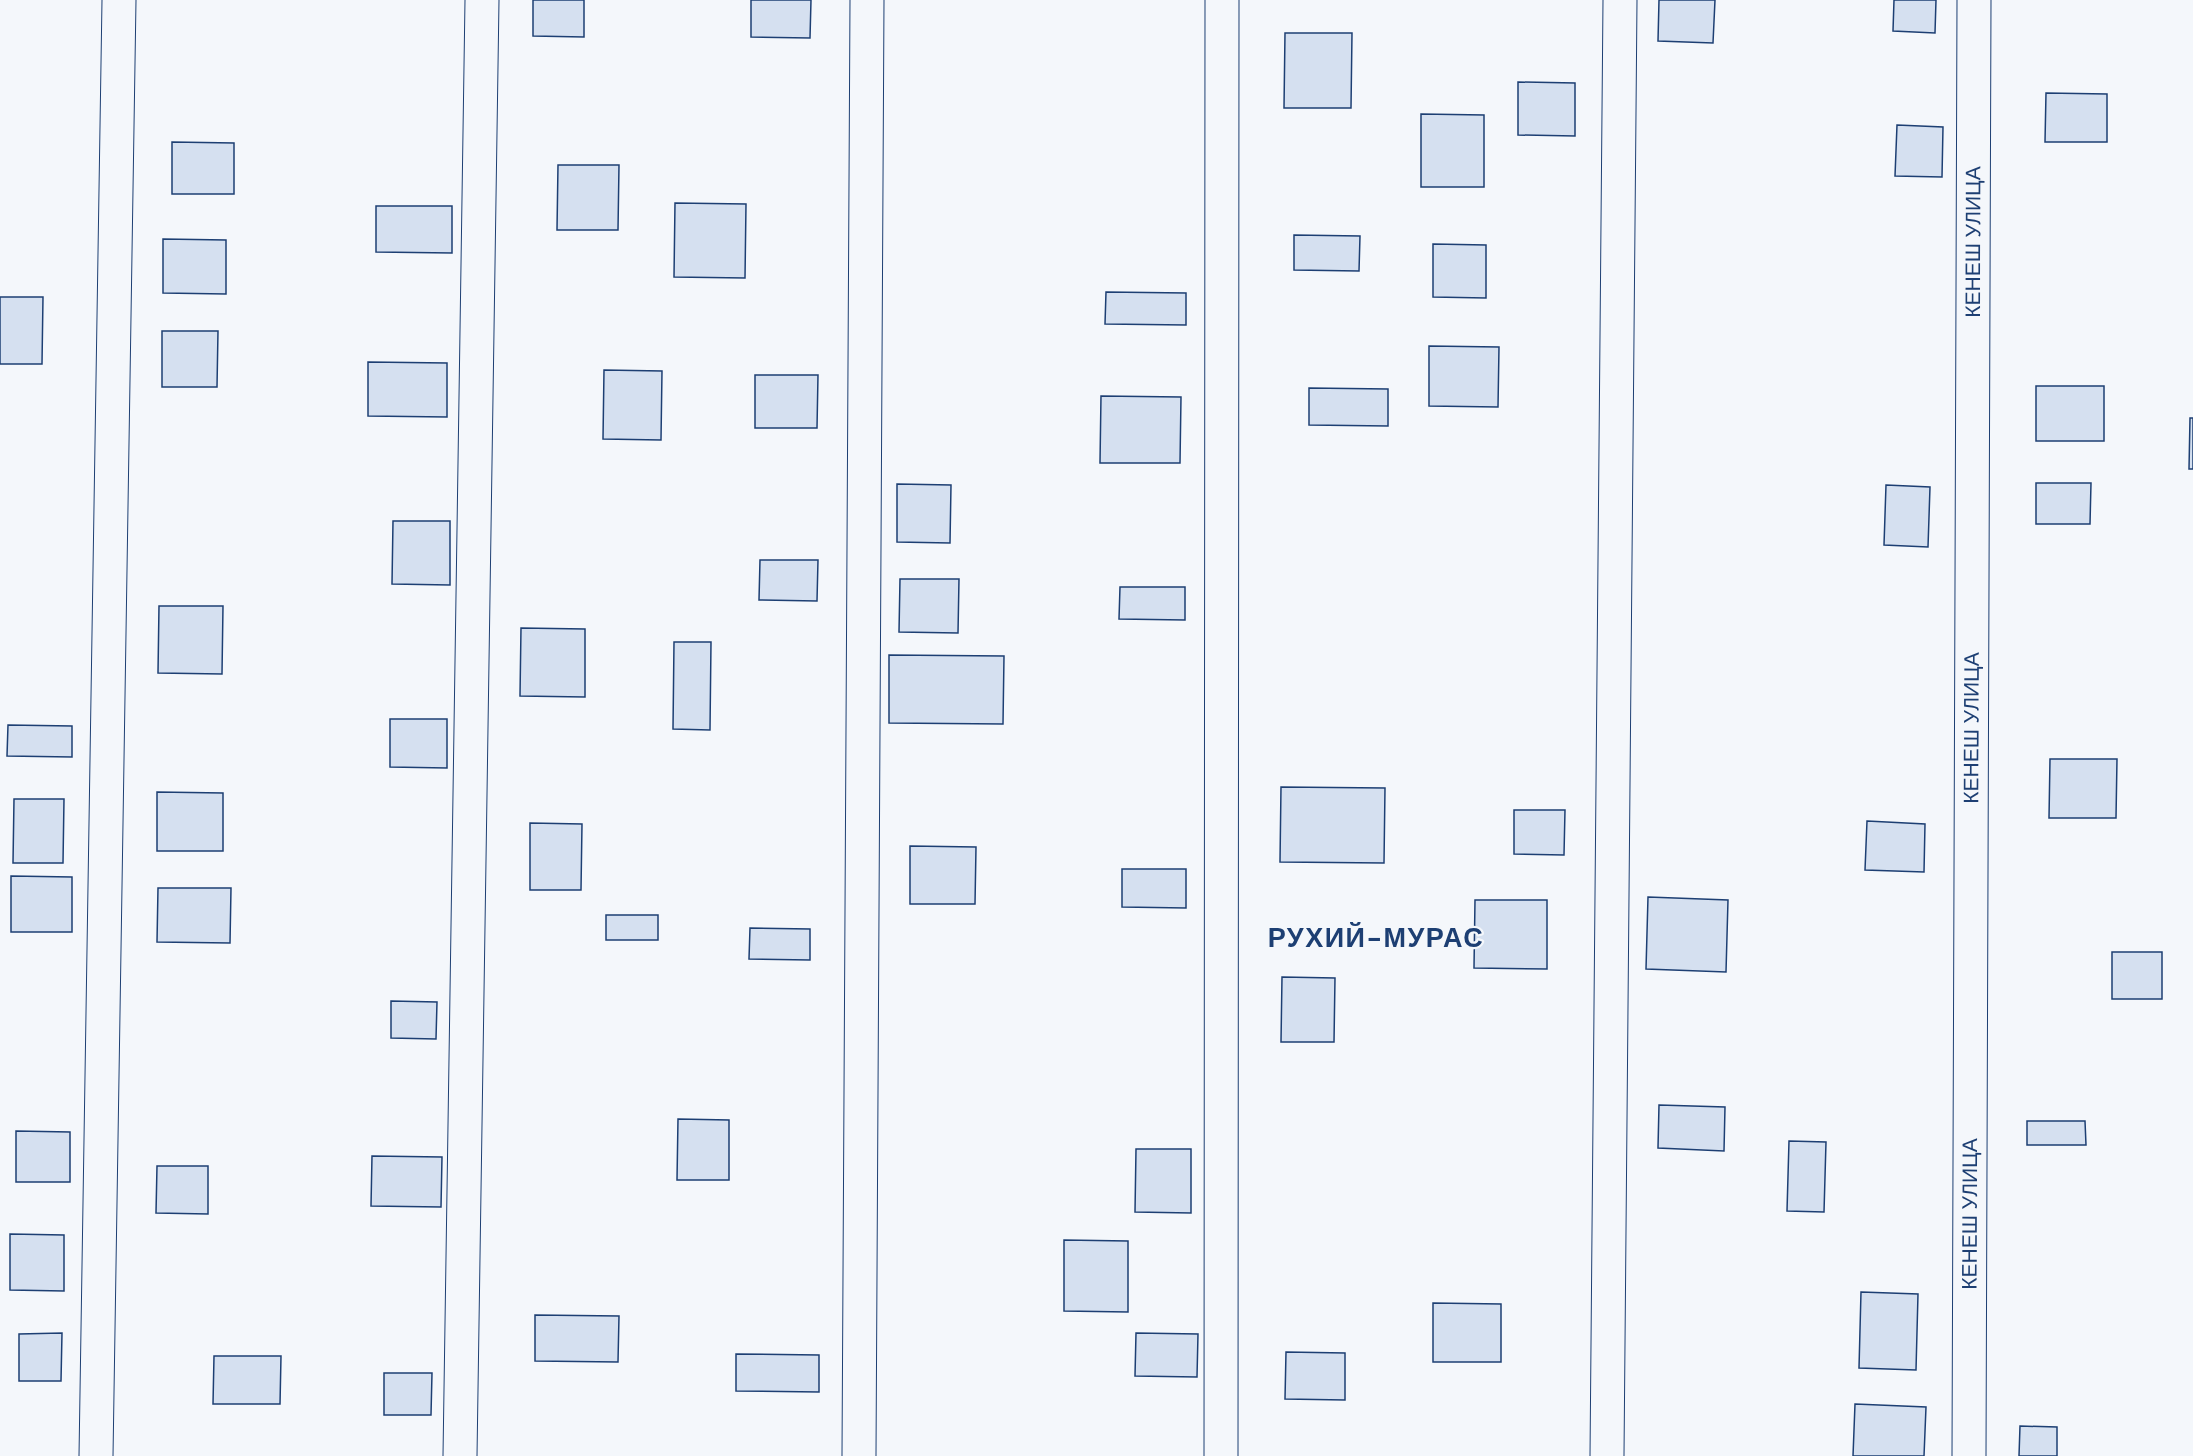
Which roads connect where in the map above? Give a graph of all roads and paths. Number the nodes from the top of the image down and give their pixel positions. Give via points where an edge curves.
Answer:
1 (119, 0) edge
2 (482, 0) edge
3 (867, 0) edge
4 (1222, 0) edge
5 (1620, 0) edge
6 (1974, 0) edge
7 (96, 1456) edge
8 (460, 1456) edge
9 (859, 1456) edge
10 (1221, 1456) edge
11 (1607, 1456) edge
12 (1969, 1456) edge

1 - 7 street
2 - 8 street
3 - 9 street
4 - 10 street
5 - 11 street
6 - 12 street, КЕНЕШ УЛИЦА

